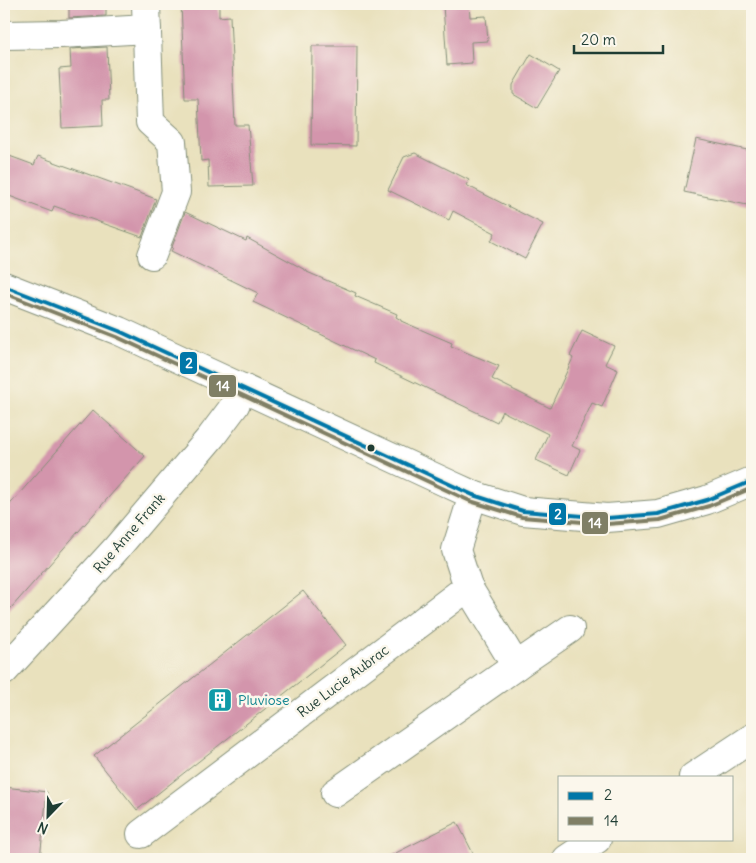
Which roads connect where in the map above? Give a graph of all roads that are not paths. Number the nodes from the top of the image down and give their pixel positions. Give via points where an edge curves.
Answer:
1 (146, 16) edge
2 (4, 35) edge
3 (152, 255) dead end
4 (4, 286) edge
5 (243, 388) junction
6 (752, 481) edge
7 (474, 495) junction
8 (468, 587) junction
9 (570, 629) dead end
10 (516, 666) junction
11 (4, 670) edge
12 (752, 738) edge
13 (695, 776) edge
14 (335, 793) dead end
15 (141, 834) dead end
16 (596, 840) edge
17 (567, 859) edge

1 - 2 street via 61,34
1 - 3 street via 150,122 172,142 176,192
4 - 5 street via 119,331
5 - 7 street
5 - 11 street, Rue Anne Frank via 235,405 204,445 122,543
6 - 7 street via 707,500 658,514 608,518 523,511
7 - 8 street via 456,550
8 - 10 street
8 - 15 street, Rue Lucie Aubrac
9 - 10 street
10 - 14 street
12 - 13 street
16 - 17 street

